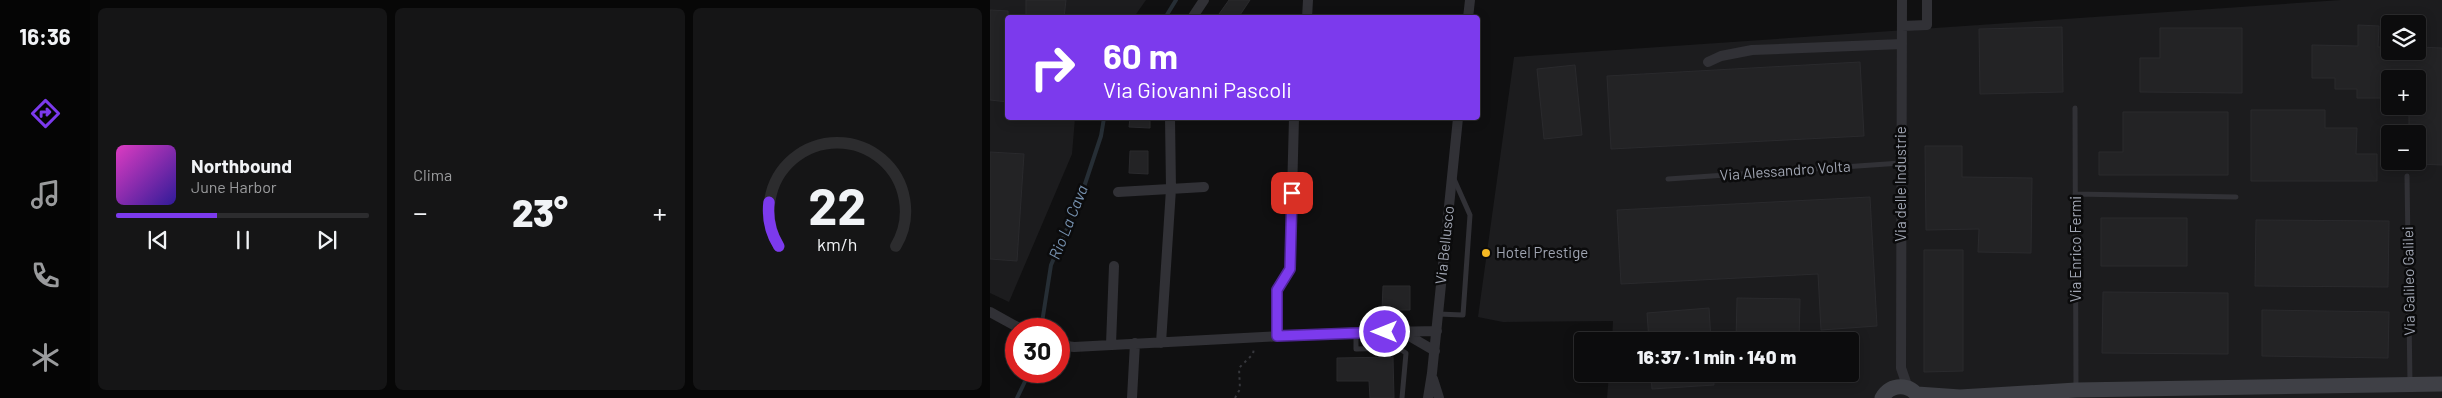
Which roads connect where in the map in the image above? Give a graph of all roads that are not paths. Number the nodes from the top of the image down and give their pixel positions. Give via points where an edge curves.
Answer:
1 (1204, 0) edge
2 (1308, 0) edge
3 (1470, 0) edge
4 (1902, 0) edge
5 (1927, 0) edge
6 (1194, 15) edge
7 (1307, 15) edge
8 (1468, 15) edge
9 (1902, 26) junction
10 (1902, 44) junction
11 (1708, 62) dead end
12 (2075, 108) dead end
13 (1170, 120) edge
14 (1294, 120) edge
15 (1458, 120) edge
16 (1902, 163) junction
17 (1452, 175) junction
18 (2407, 176) dead end
19 (1668, 179) dead end
20 (1204, 187) dead end
21 (1171, 189) junction
22 (1118, 192) dead end
23 (2075, 194) junction
24 (2236, 197) dead end
25 (1114, 266) dead end
26 (1438, 314) junction
27 (1437, 331) junction
28 (1356, 332) junction
29 (1404, 332) junction
30 (1277, 336) junction
31 (1135, 343) junction
32 (1162, 343) junction
33 (1111, 344) junction
34 (1070, 346) edge
35 (1435, 350) junction
36 (1432, 373) junction
37 (2442, 384) edge
38 (2410, 385) junction
39 (2076, 390) junction
40 (1897, 394) edge
41 (2129, 394) edge
42 (1132, 398) edge
43 (1402, 398) edge
44 (1428, 398) edge
45 (1439, 398) edge
46 (1959, 398) edge

1 - 6 street
2 - 7 street
3 - 8 street
4 - 9 street, Via delle Industrie
5 - 9 street via 1927,25
9 - 10 street, Via delle Industrie
10 - 11 street via 1752,50
10 - 16 street, Via delle Industrie
12 - 23 lane, Via Enrico Fermi
13 - 21 street
14 - 30 street via 1290,269 1277,290
15 - 17 street, Via Bellusco
16 - 19 lane, Via Alessandro Volta
16 - 40 street, Via delle Industrie via 1901,368
17 - 26 street, Via Bellusco
17 - 26 lane via 1470,215 1463,315
18 - 38 lane, Via Galileo Galilei
20 - 21 street
21 - 22 street
21 - 32 street
23 - 24 lane
23 - 39 lane, Via Enrico Fermi
25 - 33 street
26 - 27 street, Via Bellusco
27 - 29 street
27 - 35 street, Via Bellusco
28 - 29 street
28 - 30 street
28 - 43 lane via 1356,349 1398,348 1406,353
29 - 35 street
30 - 32 street
31 - 32 street
31 - 33 street
31 - 42 street
33 - 34 street
35 - 36 street, Via Bellusco
36 - 44 street, Via Bellusco
36 - 45 street, Via Bellusco
37 - 38 main road
38 - 41 main road
39 - 41 main road
39 - 46 main road
40 - 46 main road

